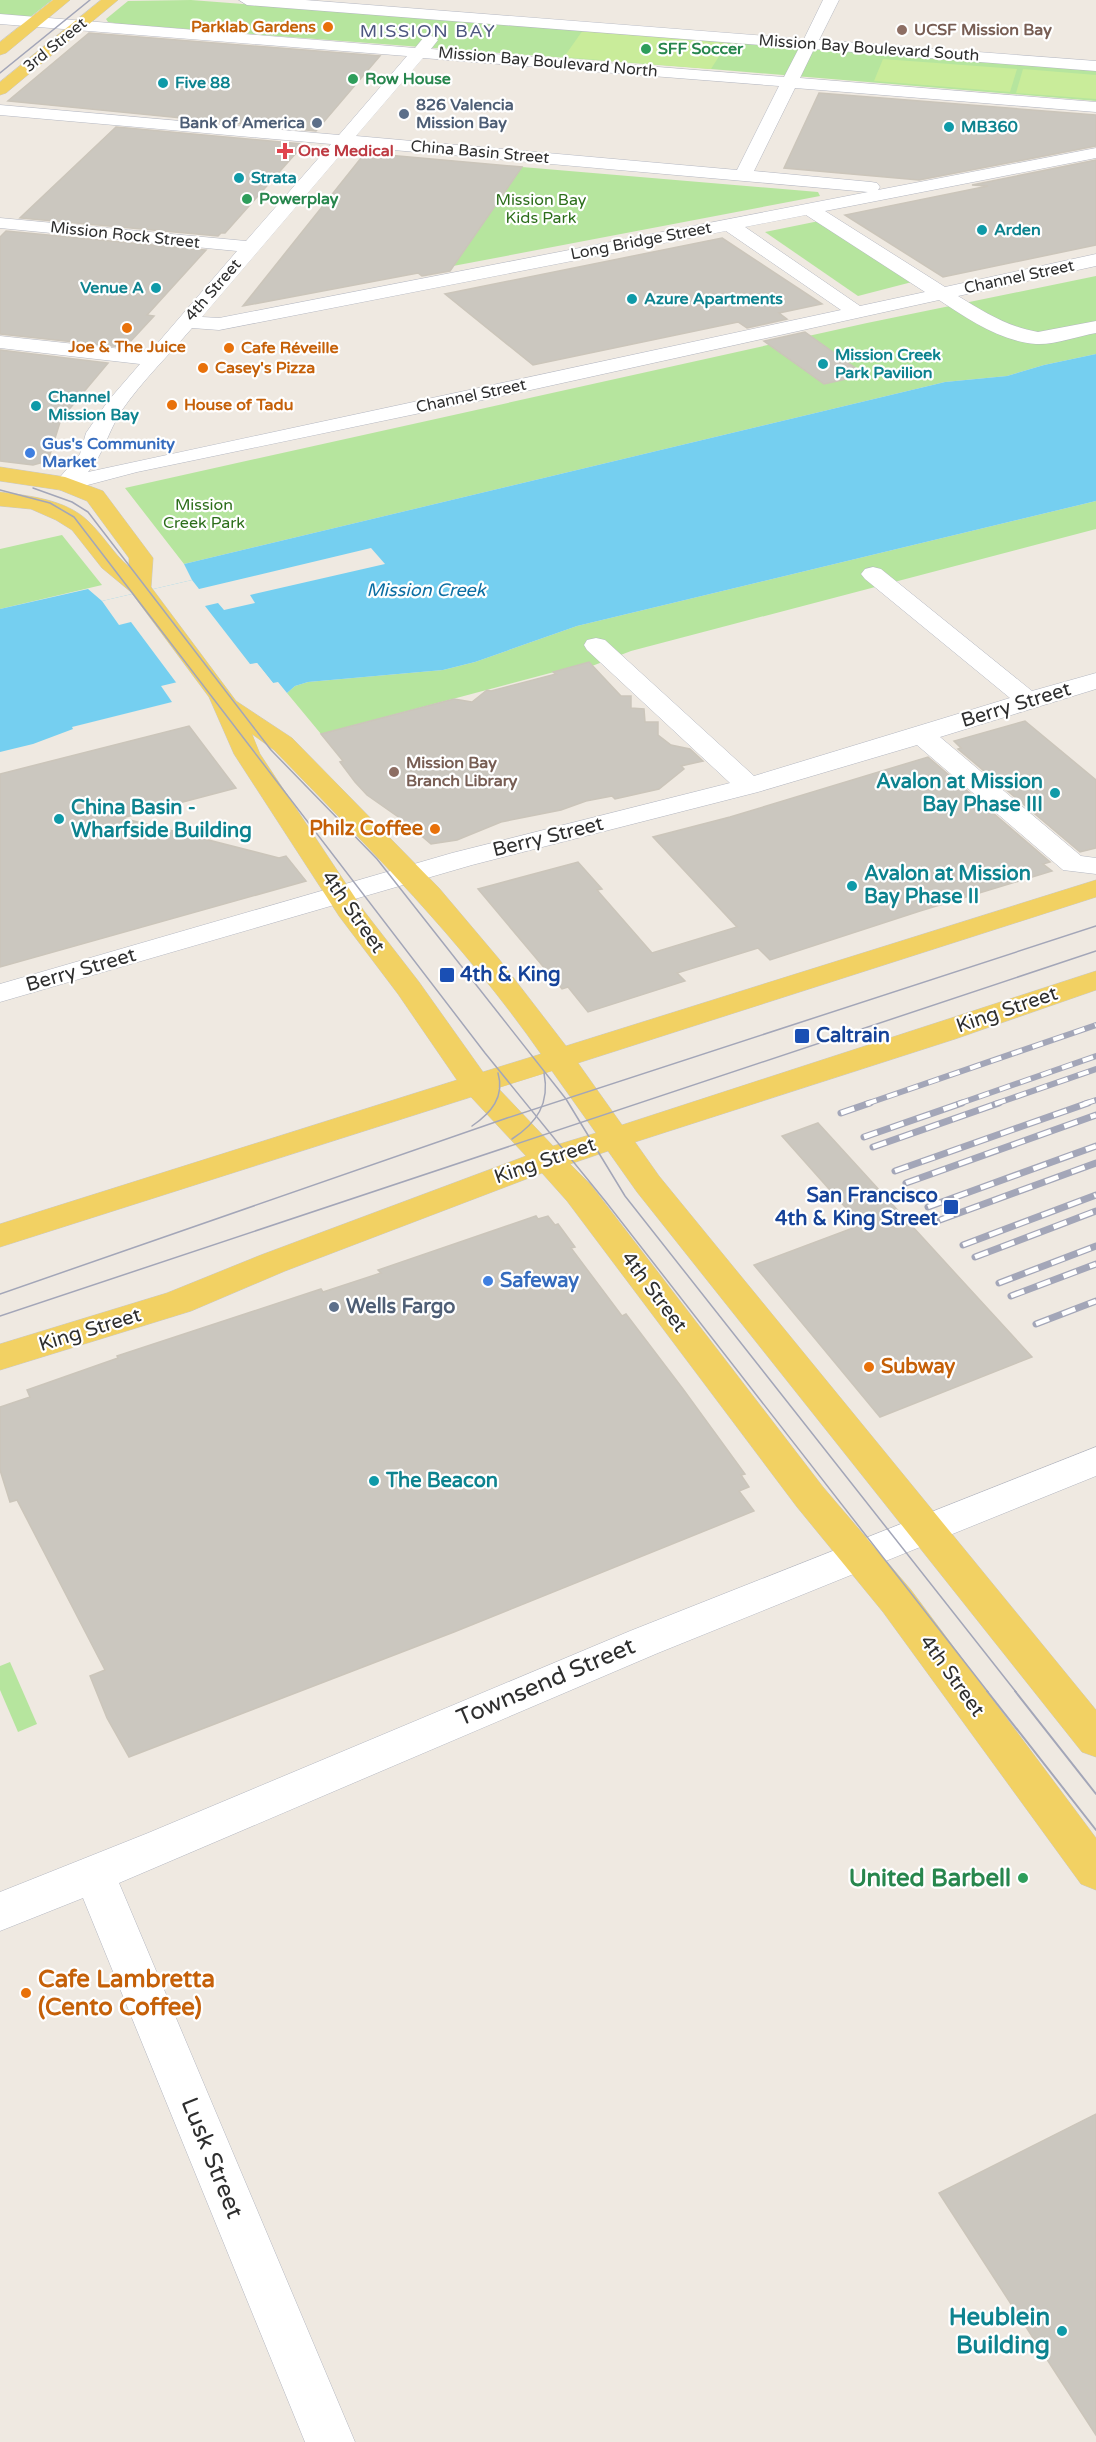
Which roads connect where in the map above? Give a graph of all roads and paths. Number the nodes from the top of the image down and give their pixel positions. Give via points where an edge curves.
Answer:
1 (62, 0) edge
2 (110, 0) edge
3 (247, 0) edge
4 (464, 0) edge
5 (831, 0) edge
6 (450, 16) junction
7 (0, 19) edge
8 (35, 21) junction
9 (79, 25) junction
10 (809, 43) junction
11 (0, 50) edge
12 (419, 52) junction
13 (1096, 66) edge
14 (790, 82) junction
15 (0, 90) edge
16 (1096, 106) edge
17 (0, 111) edge
18 (343, 140) junction
19 (1096, 153) edge
20 (743, 175) junction
21 (887, 194) junction
22 (809, 209) junction
23 (0, 223) edge
24 (728, 224) junction
25 (250, 247) junction
26 (1096, 260) edge
27 (942, 294) junction
28 (858, 313) junction
29 (186, 321) junction
30 (1096, 327) edge
31 (0, 342) edge
32 (154, 358) junction
33 (0, 474) edge
34 (65, 484) junction
35 (0, 499) edge
36 (35, 503) junction
37 (873, 574) dead end
38 (140, 590) junction
39 (596, 645) dead end
40 (1096, 681) edge
41 (224, 700) junction
42 (1028, 700) junction
43 (921, 735) junction
44 (748, 786) junction
45 (1096, 866) edge
46 (409, 874) junction
47 (1096, 888) edge
48 (341, 896) junction
49 (1096, 980) edge
50 (0, 993) edge
51 (559, 1057) junction
52 (476, 1084) junction
53 (616, 1137) junction
54 (546, 1160) junction
55 (0, 1236) edge
56 (0, 1357) edge
57 (1096, 1461) edge
58 (929, 1529) junction
59 (859, 1556) junction
60 (1096, 1740) edge
61 (1096, 1871) edge
62 (94, 1874) junction
63 (0, 1912) edge
64 (330, 2442) edge

1 - 8 main road, 3rd Street
2 - 9 main road, 3rd Street
3 - 6 street, Mission Bay Boulevard South
4 - 6 street, 4th Street
5 - 10 street
6 - 10 street, Mission Bay Boulevard South
6 - 12 street, 4th Street
7 - 8 street, Mission Bay Boulevard North
8 - 9 street, Mission Bay Boulevard North
8 - 11 main road, 3rd Street
9 - 12 street, Mission Bay Boulevard North
9 - 15 main road, 3rd Street
10 - 13 street, Mission Bay Boulevard South
10 - 14 street
12 - 14 street, Mission Bay Boulevard North
12 - 18 street, 4th Street
14 - 16 street, Mission Bay Boulevard North
14 - 20 street
17 - 18 street, China Basin Street
18 - 20 street, China Basin Street
18 - 25 street, 4th Street
19 - 21 street, Long Bridge Street
20 - 21 street, China Basin Street via 869,186
21 - 22 street, Long Bridge Street
22 - 24 street, Long Bridge Street
22 - 27 street
23 - 25 street, Mission Rock Street
24 - 28 street
24 - 29 street, Long Bridge Street via 219,324
25 - 29 street, 4th Street
26 - 27 street, Channel Street
27 - 28 street, Channel Street
27 - 30 street, Channel Street via 989,324 1026,336 1058,336
28 - 34 street, Channel Street
29 - 32 street, 4th Street
31 - 32 street
32 - 34 street, 4th Street via 114,405 97,433 90,456
33 - 34 main road, Channel Street
34 - 36 main road
34 - 38 main road via 95,496 141,558
35 - 36 main road
36 - 38 main road, 4th Street via 80,525 110,563
37 - 42 street
38 - 41 main road, 4th Street
39 - 44 street
40 - 42 street, Berry Street
41 - 46 main road, 4th Street via 283,744
41 - 48 main road, 4th Street via 247,754
42 - 43 street, Berry Street
43 - 44 street, Berry Street
43 - 45 street via 1073,864
44 - 46 street, Berry Street
46 - 48 street, Berry Street
46 - 51 main road, 4th Street via 489,965
47 - 51 main road
48 - 50 street, Berry Street
48 - 52 main road, 4th Street
49 - 53 main road, King Street
51 - 52 main road
51 - 53 main road, 4th Street
52 - 54 main road, 4th Street
52 - 55 main road
53 - 54 main road, King Street
53 - 58 main road, 4th Street via 656,1193 876,1469
54 - 56 main road, King Street via 179,1302
54 - 59 main road, 4th Street via 579,1193
57 - 58 street, Townsend Street
58 - 59 street, Townsend Street
58 - 60 main road, 4th Street
59 - 61 main road, 4th Street via 897,1601
59 - 62 street, Townsend Street via 644,1642
62 - 63 street, Townsend Street
62 - 64 street, Lusk Street

